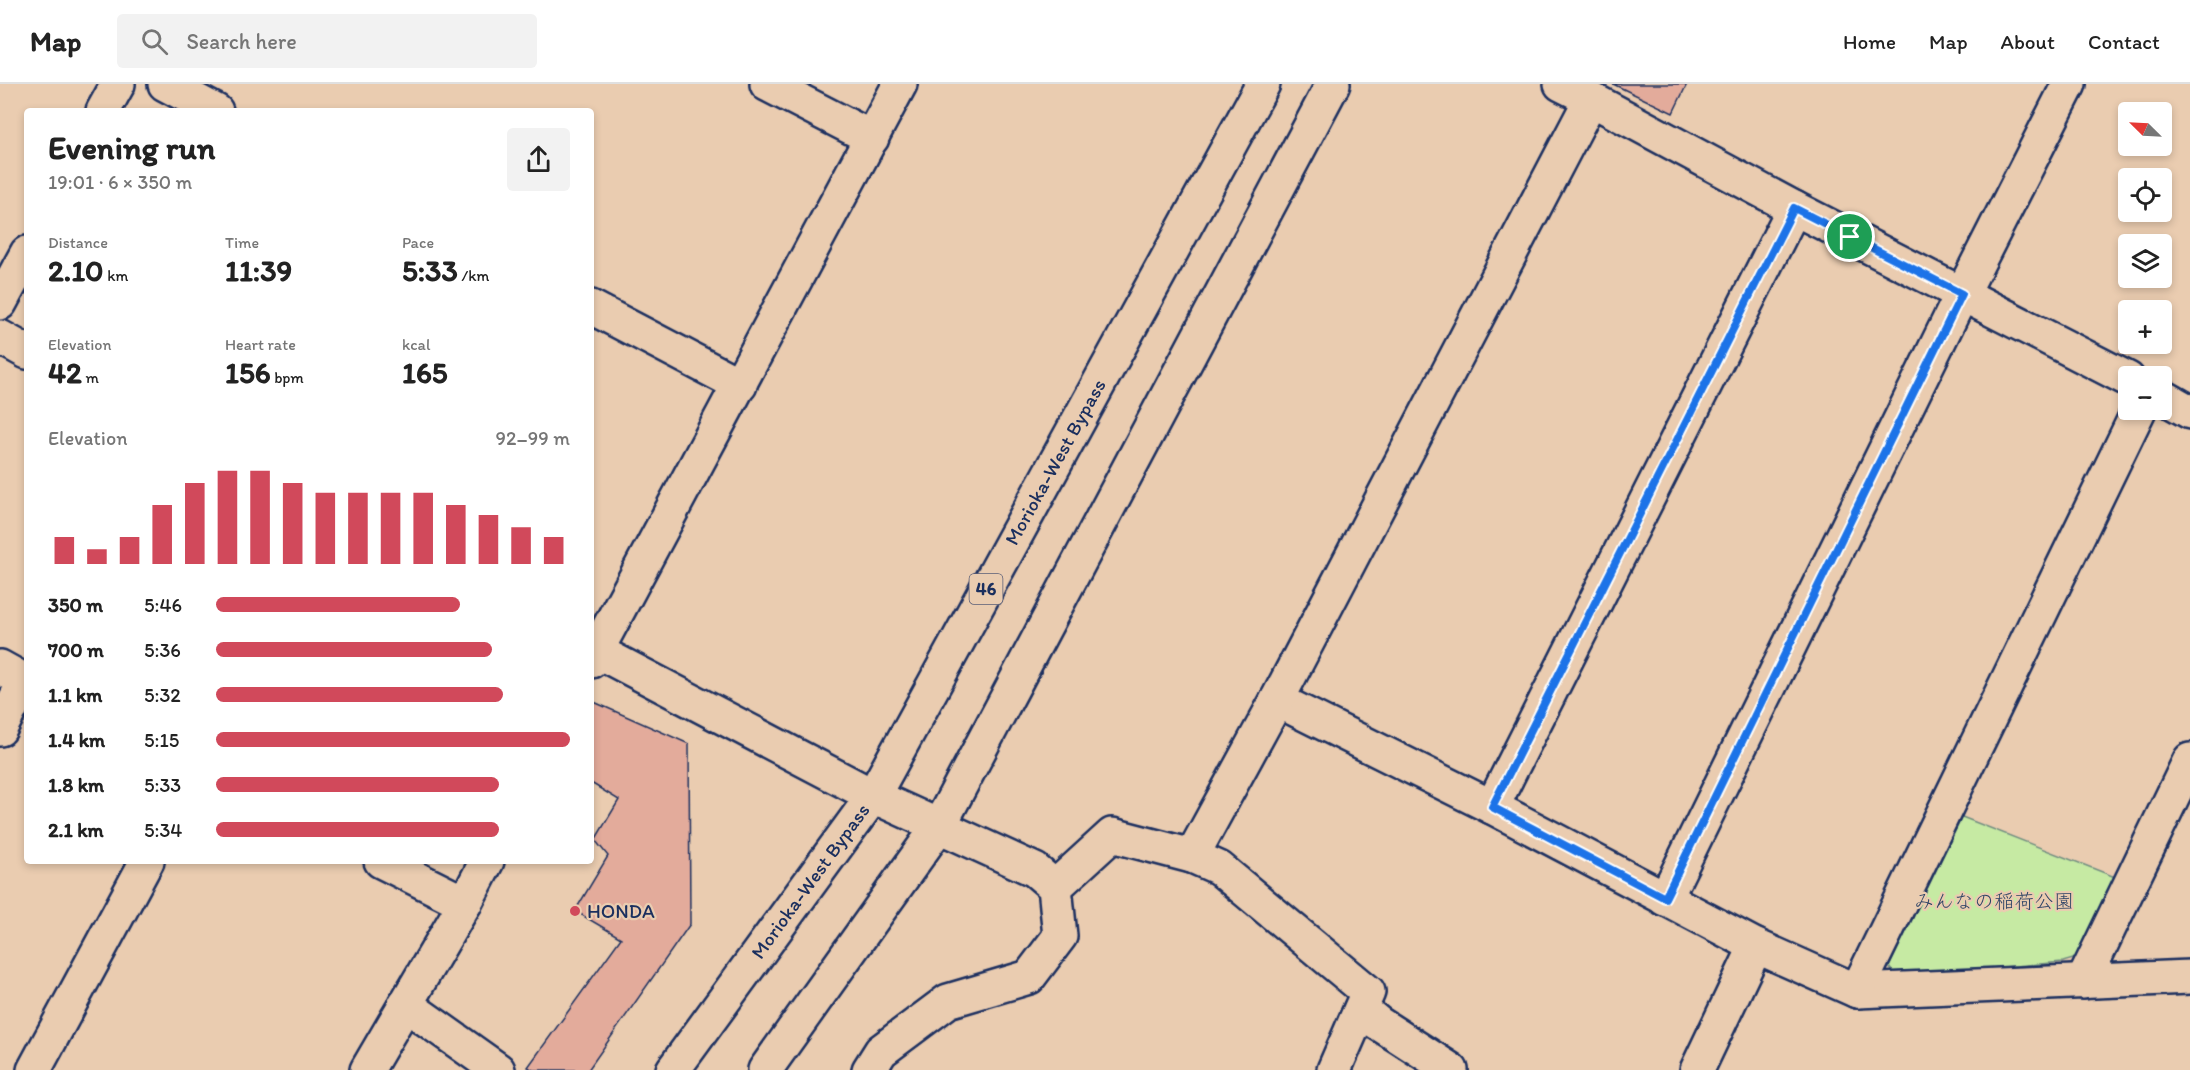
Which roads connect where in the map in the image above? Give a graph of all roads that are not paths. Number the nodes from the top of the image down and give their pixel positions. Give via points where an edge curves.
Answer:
1 (118, 84) edge
2 (165, 84) edge
3 (767, 84) edge
4 (900, 84) edge
5 (1263, 84) edge
6 (1333, 84) edge
7 (1561, 84) edge
8 (2069, 84) edge
9 (1591, 99) junction
10 (105, 108) edge
11 (210, 108) edge
12 (872, 138) junction
13 (1794, 208) junction
14 (24, 259) edge
15 (1962, 294) junction
16 (0, 303) edge
17 (594, 309) edge
18 (0, 338) edge
19 (24, 350) edge
20 (2118, 374) edge
21 (740, 385) junction
22 (2172, 402) edge
23 (2190, 412) edge
24 (2134, 420) edge
25 (594, 651) edge
26 (594, 654) edge
27 (17, 677) edge
28 (1277, 700) junction
29 (0, 729) edge
30 (2190, 760) edge
31 (873, 796) junction
32 (1492, 807) junction
33 (939, 826) junction
34 (1192, 856) junction
35 (145, 864) edge
36 (387, 864) edge
37 (485, 864) edge
38 (1055, 887) junction
39 (1665, 898) junction
40 (465, 903) junction
41 (1756, 946) junction
42 (2190, 977) edge
43 (2083, 982) junction
44 (1857, 991) junction
45 (405, 1004) junction
46 (1361, 1008) junction
47 (34, 1070) edge
48 (367, 1070) edge
49 (498, 1070) edge
50 (673, 1070) edge
51 (765, 1070) edge
52 (869, 1070) edge
53 (1334, 1070) edge
54 (1451, 1070) edge
55 (1697, 1070) edge

1 - 10 main road
2 - 11 main road
3 - 12 main road
4 - 12 main road
5 - 31 main road, Morioka-West Bypass / 46
6 - 33 main road
7 - 9 main road
8 - 15 main road
9 - 13 main road
9 - 28 main road
12 - 21 main road
13 - 15 main road
13 - 32 main road
14 - 16 main road
15 - 20 main road
15 - 39 main road
17 - 21 main road
18 - 19 main road
21 - 25 main road
22 - 23 main road
24 - 44 main road
26 - 31 main road
27 - 29 main road
28 - 32 main road
28 - 34 main road
30 - 43 main road
31 - 33 main road
31 - 50 main road, Morioka-West Bypass / 46
32 - 39 main road
33 - 38 main road via 1035,870
33 - 51 main road
34 - 38 main road via 1112,835
34 - 46 main road via 1219,868 1368,992
35 - 47 main road
36 - 40 main road
37 - 40 main road
38 - 52 main road via 1060,936 1029,977 948,1000 881,1051
39 - 41 main road
40 - 45 main road
41 - 44 main road
41 - 55 main road
42 - 43 main road
43 - 44 main road
45 - 48 main road
45 - 49 main road
46 - 53 main road
46 - 54 main road

